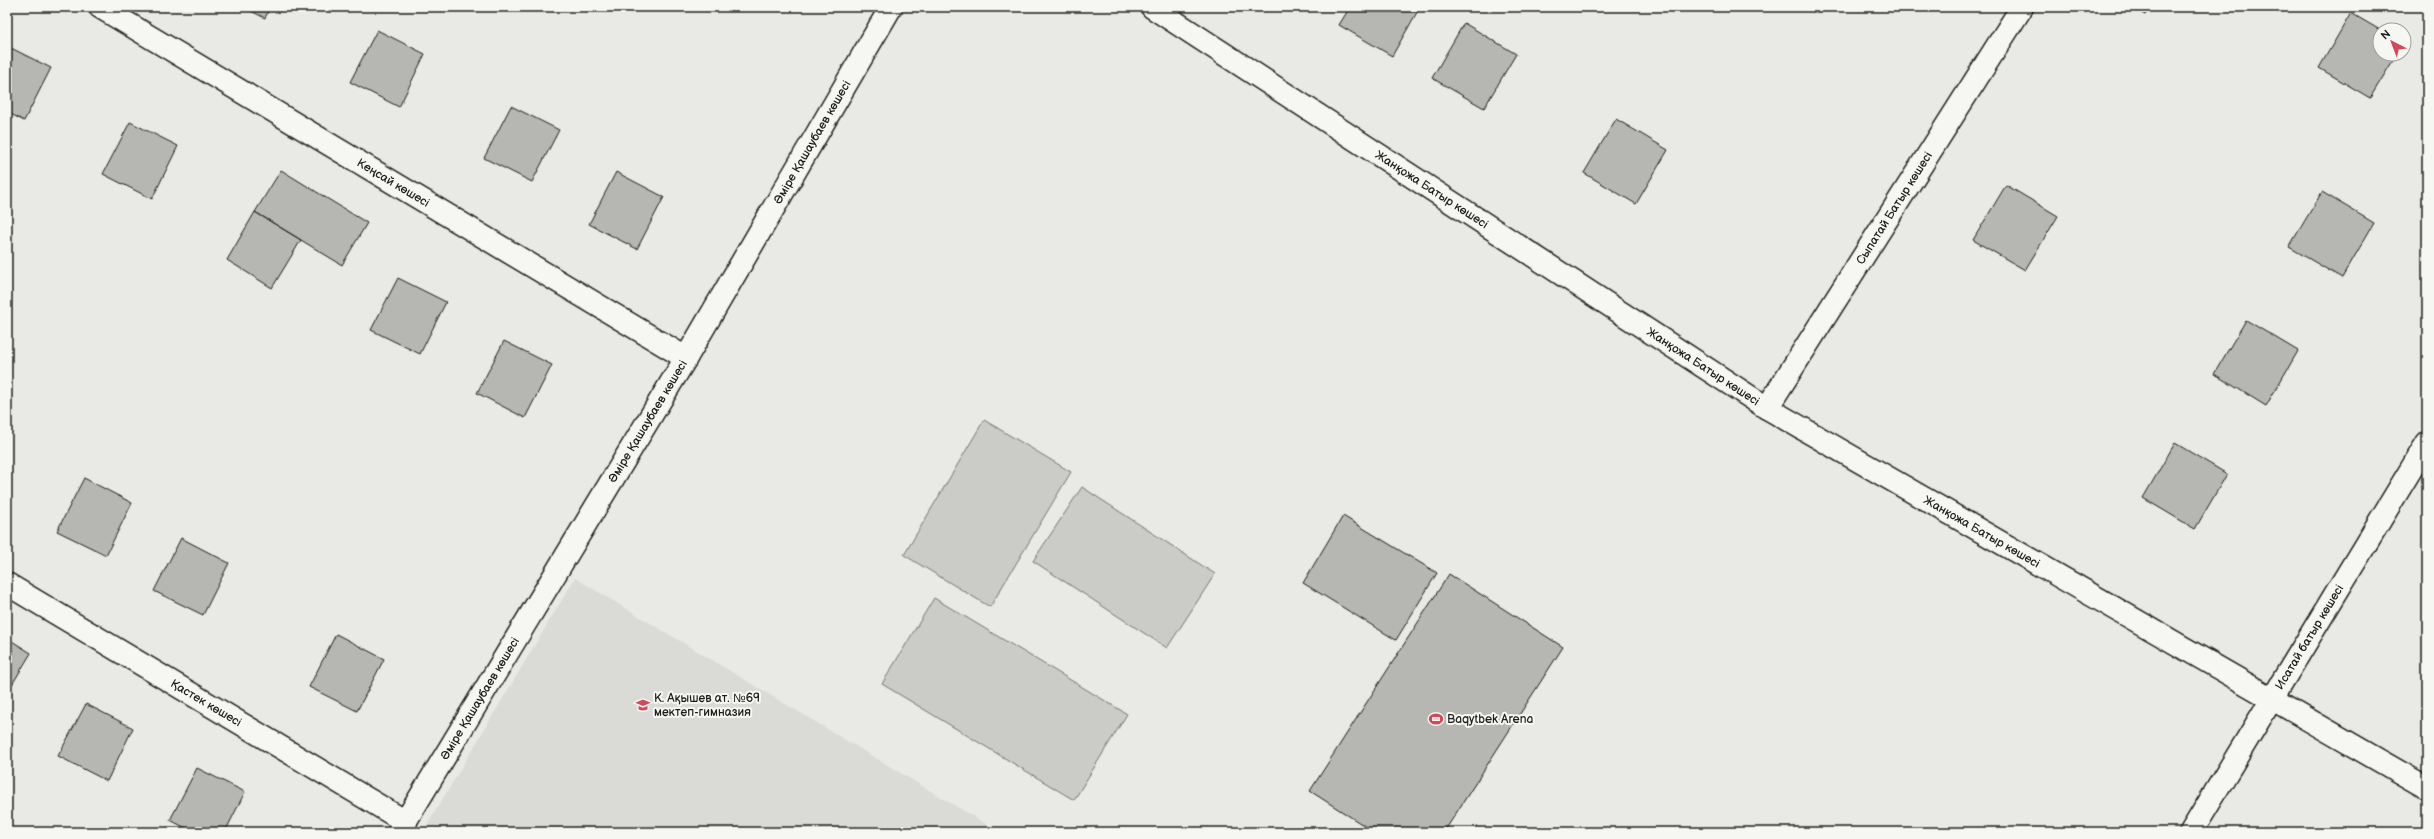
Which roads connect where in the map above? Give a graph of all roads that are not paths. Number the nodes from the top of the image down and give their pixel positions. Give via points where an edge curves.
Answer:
1 (100, 7) edge
2 (891, 7) edge
3 (1152, 7) edge
4 (2022, 7) edge
5 (686, 358) junction
6 (1767, 408) junction
7 (2427, 443) edge
8 (7, 584) edge
9 (2271, 700) junction
10 (2427, 788) edge
11 (402, 827) edge
12 (2191, 832) edge

1 - 5 street, Кеңсай көшесі
2 - 5 street, Әміре Қашаубаев көшесі
3 - 6 street, Жанқожа Батыр көшесі
4 - 6 street, Сыпатай Батыр көшесі
5 - 11 street, Әміре Қашаубаев көшесі
6 - 9 street, Жанқожа Батыр көшесі
7 - 9 street, Исатай батыр көшесі
8 - 11 street, Қастек көшесі
9 - 10 street, Жанқожа Батыр көшесі
9 - 12 street, Исатай батыр көшесі

